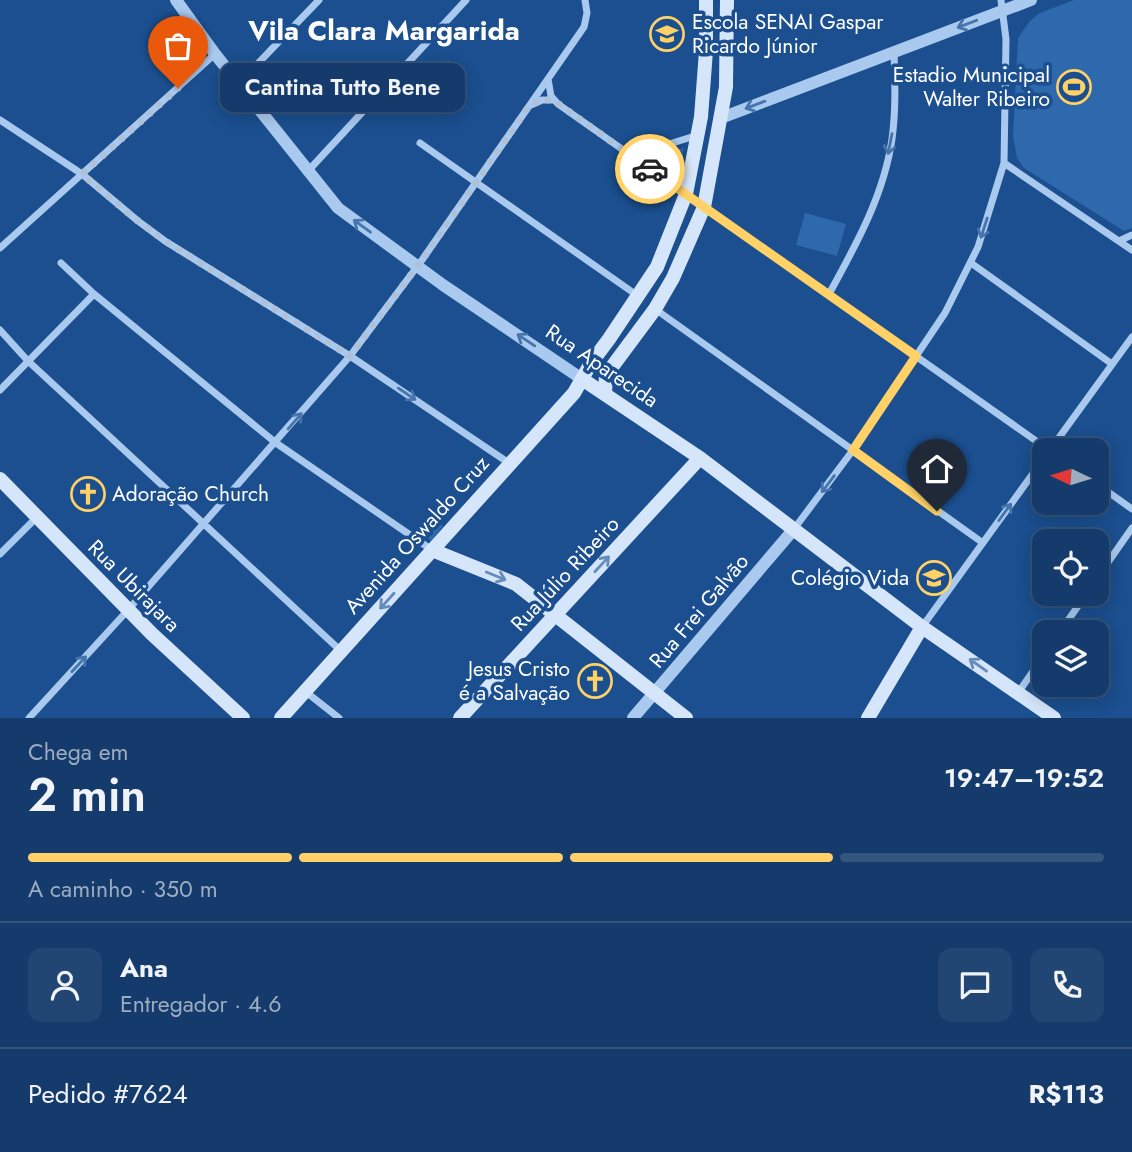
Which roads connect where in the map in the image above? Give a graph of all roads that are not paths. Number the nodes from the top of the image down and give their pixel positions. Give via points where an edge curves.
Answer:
1 (176, 0) edge
2 (319, 0) edge
3 (453, 0) edge
4 (466, 0) edge
5 (585, 0) edge
6 (706, 0) edge
7 (729, 0) edge
8 (1031, 0) edge
9 (1002, 5) edge
10 (459, 7) junction
11 (894, 52) junction
12 (215, 54) junction
13 (548, 79) junction
14 (239, 83) junction
15 (553, 100) junction
16 (529, 106) junction
17 (721, 118) junction
18 (0, 120) edge
19 (699, 135) junction
20 (420, 143) dead end
21 (631, 156) junction
22 (1004, 163) junction
23 (308, 171) junction
24 (82, 174) junction
25 (476, 181) junction
26 (686, 194) junction
27 (704, 207) junction
28 (1132, 235) edge
29 (1118, 241) junction
30 (0, 248) edge
31 (1132, 250) edge
32 (61, 263) dead end
33 (971, 263) junction
34 (417, 267) junction
35 (94, 294) junction
36 (829, 294) junction
37 (639, 296) junction
38 (655, 309) junction
39 (0, 330) edge
40 (1132, 337) edge
41 (350, 356) junction
42 (916, 356) junction
43 (28, 361) junction
44 (1112, 364) junction
45 (582, 379) junction
46 (0, 390) edge
47 (605, 393) junction
48 (1033, 438) edge
49 (1059, 438) edge
50 (276, 443) junction
51 (853, 450) junction
52 (700, 458) junction
53 (509, 463) junction
54 (1032, 475) edge
55 (0, 479) edge
56 (1110, 493) edge
57 (1132, 509) edge
58 (37, 516) junction
59 (203, 525) junction
60 (1132, 528) edge
61 (794, 529) junction
62 (983, 543) junction
63 (432, 550) junction
64 (0, 554) edge
65 (1109, 561) edge
66 (128, 610) junction
67 (556, 614) junction
68 (922, 627) junction
69 (342, 651) junction
70 (1032, 673) edge
71 (306, 692) junction
72 (654, 693) junction
73 (1018, 693) junction
74 (1047, 716) edge
75 (33, 717) edge
76 (243, 718) edge
77 (281, 718) edge
78 (339, 718) edge
79 (460, 718) edge
80 (633, 718) edge
81 (686, 718) edge
82 (868, 718) edge

1 - 12 street, Rua Aparecida
2 - 14 street
3 - 10 street
4 - 10 street
5 - 13 street via 584,27
6 - 19 main road, Avenida Oswaldo Cruz
7 - 17 main road
8 - 9 street
9 -> 11 street
9 - 22 street via 1006,38
10 - 23 street
11 -> 17 street
11 -> 36 street via 892,140 880,189 863,233
12 - 14 street, Rua Aparecida
12 - 24 street
13 - 15 street
13 - 16 street
14 - 23 street, Rua Aparecida
15 - 16 street
15 - 21 street
16 - 25 street
17 - 27 main road
18 - 24 street
19 - 21 street
19 - 26 main road, Avenida Oswaldo Cruz
20 - 25 street
21 - 26 street
22 - 29 street
22 -> 33 street
34 -> 23 street, Rua Aparecida via 338,208
24 - 30 street
24 - 41 street via 165,241
25 - 34 street
25 - 37 street
26 - 27 street
26 - 37 main road, Avenida Oswaldo Cruz via 657,267
27 - 36 street
27 - 38 main road
28 - 29 street
29 - 31 street
32 - 35 street
33 - 42 street
33 - 44 street
34 - 41 street
45 -> 34 street, Rua Aparecida
35 - 43 street
35 - 50 street
36 - 42 street
37 - 45 main road, Avenida Oswaldo Cruz
38 - 47 main road via 606,375
38 - 51 street
39 - 43 street
40 - 44 street
50 -> 41 street
41 -> 53 street
42 - 48 street
42 - 51 street
43 - 46 street
43 - 59 street
44 - 49 street
45 - 47 main road, Rua Aparecida
45 - 53 main road, Avenida Oswaldo Cruz
47 - 52 main road, Rua Aparecida
50 - 59 street
50 - 63 street
51 -> 61 street
51 - 62 street
52 - 61 main road, Rua Aparecida
67 -> 52 main road, Rua Júlio Ribeiro
53 - 63 main road, Avenida Oswaldo Cruz
62 -> 54 street
55 - 58 main road, Rua Ubirajara
56 - 57 street
58 - 64 street
58 - 66 main road, Rua Ubirajara
59 - 66 street
59 - 69 street
60 - 65 street
61 - 68 main road, Rua Aparecida
61 - 72 street, Rua Frei Galvão
62 - 68 street
63 -> 67 main road via 516,584
63 -> 69 main road, Avenida Oswaldo Cruz
75 -> 66 street
66 - 76 main road, Rua Ubirajara
67 - 72 main road
67 - 79 main road, Rua Júlio Ribeiro
73 -> 68 main road, Rua Aparecida
68 - 82 main road
69 - 71 main road, Avenida Oswaldo Cruz
70 - 73 street
71 - 77 main road, Avenida Oswaldo Cruz
71 - 78 street
72 - 80 street, Rua Frei Galvão
72 - 81 main road
73 - 74 main road, Rua Aparecida

